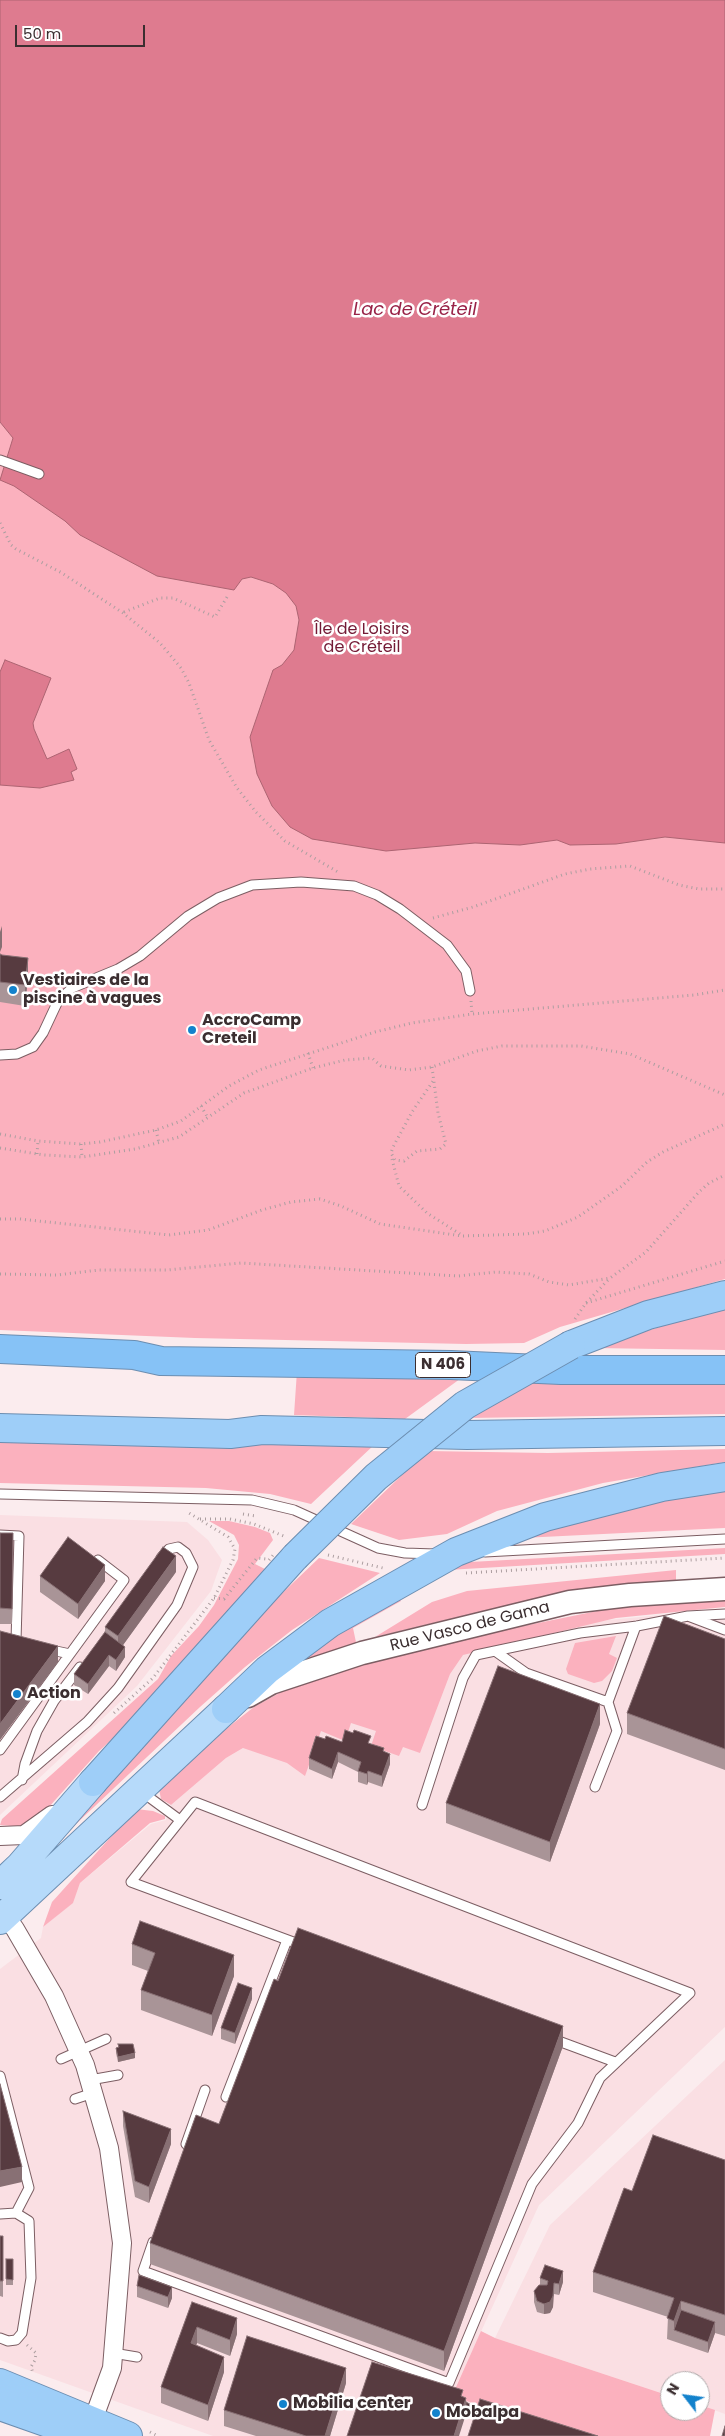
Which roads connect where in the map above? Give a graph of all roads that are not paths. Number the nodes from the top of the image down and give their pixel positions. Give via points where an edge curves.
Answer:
1 (0, 460) edge
2 (39, 474) dead end
3 (470, 991) dead end
4 (0, 1055) edge
5 (725, 1295) edge
6 (0, 1349) edge
7 (161, 1361) junction
8 (0, 1366) edge
9 (725, 1370) edge
10 (0, 1416) edge
11 (0, 1428) edge
12 (262, 1430) junction
13 (725, 1431) edge
14 (725, 1477) edge
15 (0, 1494) edge
16 (0, 1535) edge
17 (725, 1539) edge
18 (88, 1554) edge
19 (456, 1562) junction
20 (157, 1564) edge
21 (725, 1589) edge
22 (725, 1614) edge
23 (688, 1616) junction
24 (636, 1626) junction
25 (725, 1630) edge
26 (495, 1651) junction
27 (70, 1654) junction
28 (88, 1657) edge
29 (608, 1702) junction
30 (226, 1709) junction
31 (0, 1750) edge
32 (22, 1780) junction
33 (93, 1782) junction
34 (595, 1787) dead end
35 (137, 1789) junction
36 (0, 1798) edge
37 (422, 1805) dead end
38 (180, 1820) junction
39 (0, 1836) edge
40 (0, 1884) edge
41 (2, 1917) edge
42 (287, 1940) junction
43 (315, 1950) edge
44 (546, 2036) edge
45 (106, 2039) dead end
46 (79, 2051) junction
47 (61, 2059) dead end
48 (615, 2062) junction
49 (118, 2075) dead end
50 (0, 2076) edge
51 (92, 2086) junction
52 (205, 2090) dead end
53 (226, 2096) dead end
54 (75, 2099) dead end
55 (183, 2153) edge
56 (16, 2213) junction
57 (0, 2214) edge
58 (155, 2235) edge
59 (0, 2338) edge
60 (113, 2353) junction
61 (137, 2356) dead end
62 (0, 2383) edge
63 (0, 2406) edge
64 (0, 2424) edge
65 (89, 2428) edge
66 (34, 2436) edge
67 (128, 2436) edge

1 - 2 lane
3 - 4 lane via 466,971 447,945 377,895 354,886 300,882 252,885 218,898 188,916 140,956 118,969 72,988 58,1000 43,1033 32,1047 18,1054
5 - 33 highway, bridge via 648,1315 571,1345 465,1405 282,1558
6 - 7 highway, N 406 via 134,1355
7 - 8 highway via 132,1366
7 - 9 highway, N 406 via 451,1365 561,1370
10 - 12 highway via 231,1424
11 - 12 highway via 230,1434
12 - 13 highway via 467,1435
14 - 19 highway via 662,1486 545,1517
15 - 19 lane via 252,1500 294,1510 378,1548
16 - 27 lane via 19,1536 21,1643
17 - 19 lane via 478,1553
18 - 27 lane via 124,1580
19 - 30 highway via 395,1584 330,1623 267,1670
20 - 32 lane via 169,1549 178,1547 186,1553 193,1567 177,1605 106,1702
21 - 30 street, Rue Vasco de Gama via 630,1595 560,1604 353,1656 271,1683
22 - 23 lane
23 - 24 lane
23 - 25 lane
24 - 26 lane via 580,1633
24 - 29 lane
26 - 29 lane via 526,1672
26 - 37 lane via 476,1655 463,1678
27 - 31 lane
28 - 32 lane via 54,1701 37,1731
29 - 34 lane via 617,1731
30 - 35 main road
32 - 36 lane
33 - 39 street via 24,1835
33 - 40 main road via 20,1866
35 - 38 lane
35 - 41 main road
38 - 42 lane via 131,1882
38 - 48 lane via 195,1802 690,1993
41 - 46 street via 15,1929 54,1996
42 - 43 lane
42 - 53 lane
44 - 48 lane
45 - 46 lane
46 - 47 lane
46 - 51 street
48 - 58 lane via 600,2078 578,2123 532,2184 450,2383 143,2271
49 - 51 lane
50 - 56 lane via 29,2188
51 - 54 lane
51 - 60 street via 109,2148 122,2243
52 - 55 lane
56 - 57 lane
56 - 59 lane via 29,2221 31,2278 22,2333 16,2340
60 - 61 lane
60 - 65 street via 112,2368
62 - 65 highway
63 - 65 highway
64 - 66 highway
65 - 67 highway

